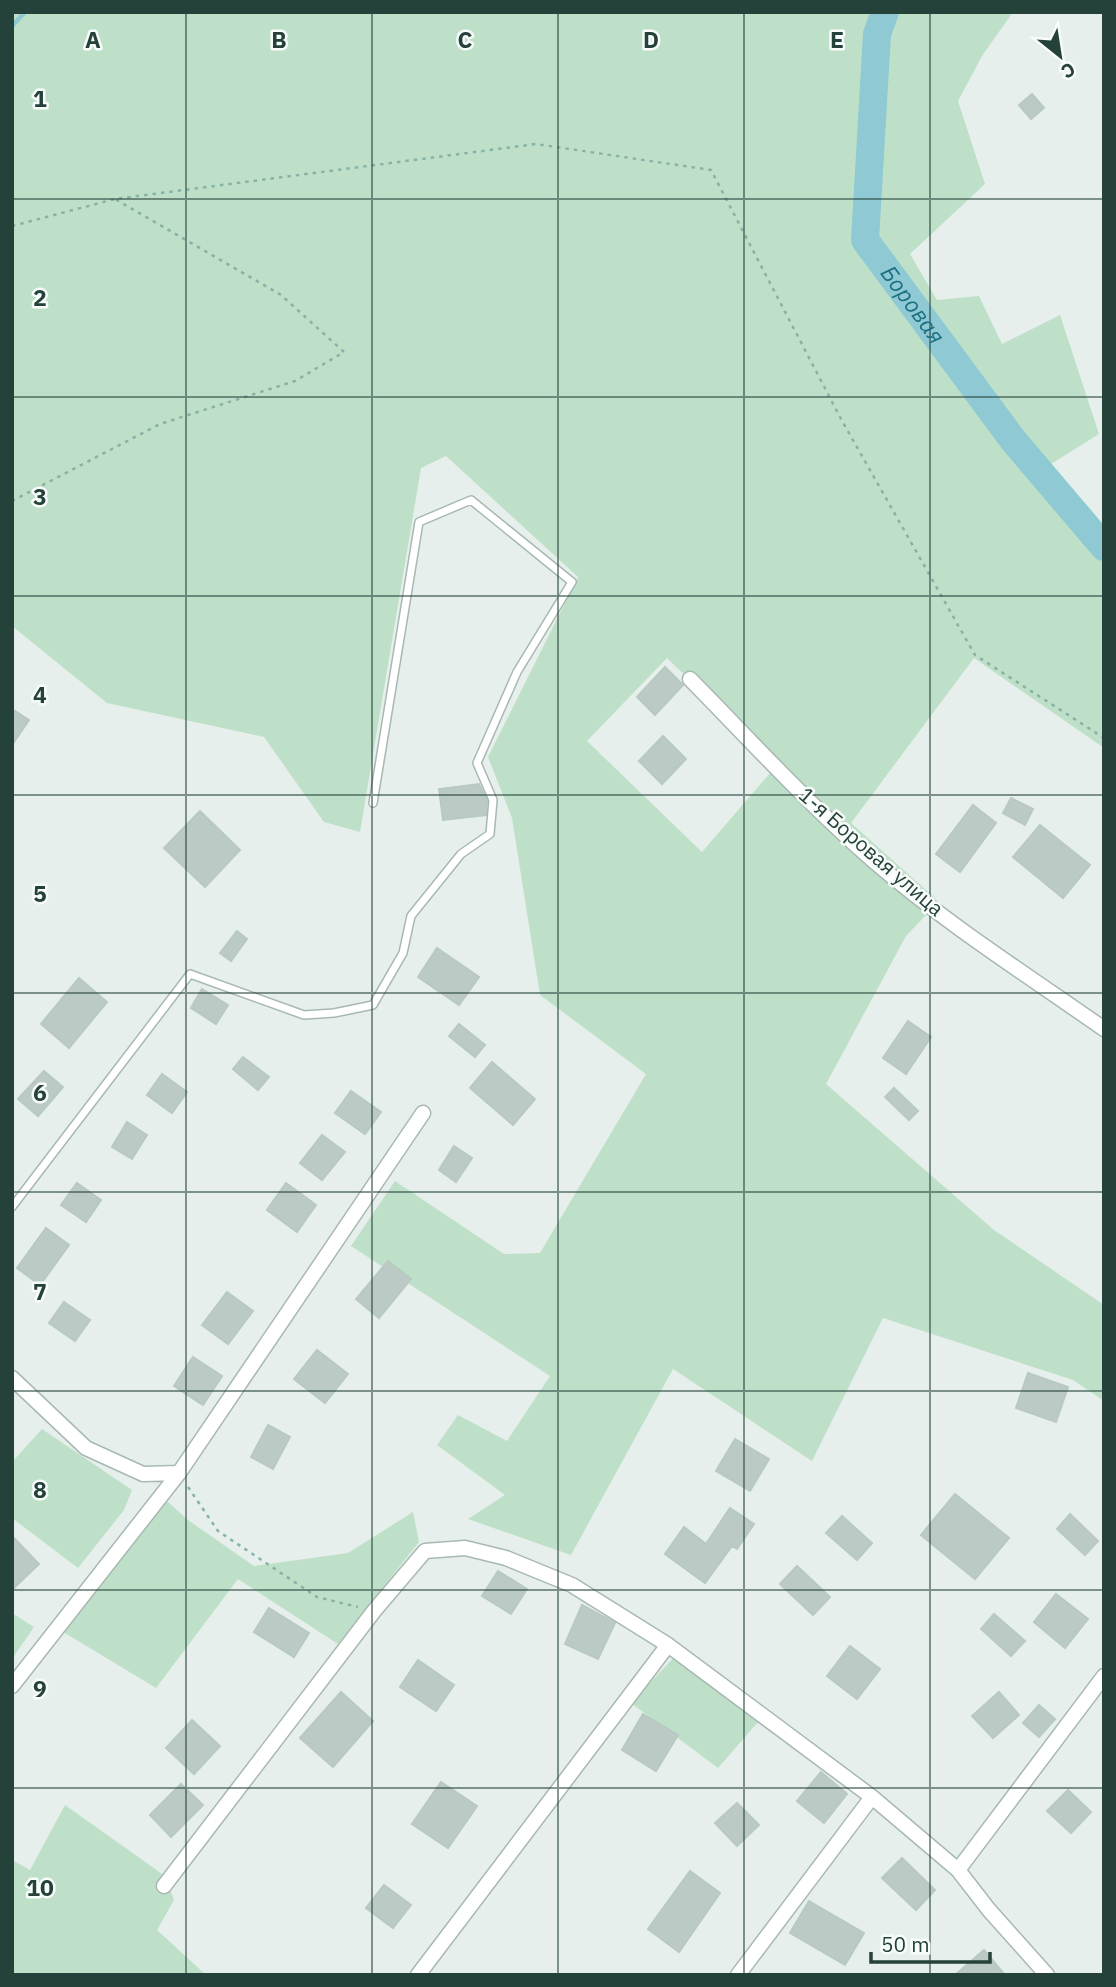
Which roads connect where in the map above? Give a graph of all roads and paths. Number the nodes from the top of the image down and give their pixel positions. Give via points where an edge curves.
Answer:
1 (115, 199) junction
2 (12, 226) edge
3 (12, 501) edge
4 (690, 679) dead end
5 (1104, 738) edge
6 (373, 803) dead end
7 (1104, 1029) edge
8 (423, 1113) dead end
9 (12, 1207) edge
10 (12, 1378) edge
11 (179, 1473) junction
12 (374, 1611) junction
13 (668, 1645) junction
14 (1104, 1676) edge
15 (12, 1686) edge
16 (872, 1797) junction
17 (958, 1870) junction
18 (164, 1886) dead end
19 (418, 1975) edge
20 (738, 1975) edge
21 (1047, 1975) edge

1 - 2 path
1 - 3 path via 281,295 344,352 295,381 160,425
1 - 5 path via 536,144 711,170 841,419 975,655
4 - 7 street, 1-я Боровая улица via 875,862 940,915
6 - 9 lane via 419,522 471,500 572,582 517,672 477,763 493,800 490,834 461,854 411,916 403,953 373,1005 304,1016 190,974
8 - 11 street
10 - 11 street via 86,1448 143,1474
11 - 12 path via 218,1531 317,1597
11 - 15 street
12 - 13 street via 425,1552 465,1548 506,1558 572,1585
12 - 18 street
13 - 16 street
13 - 19 street
14 - 17 street
16 - 17 street
16 - 20 street
17 - 21 street

